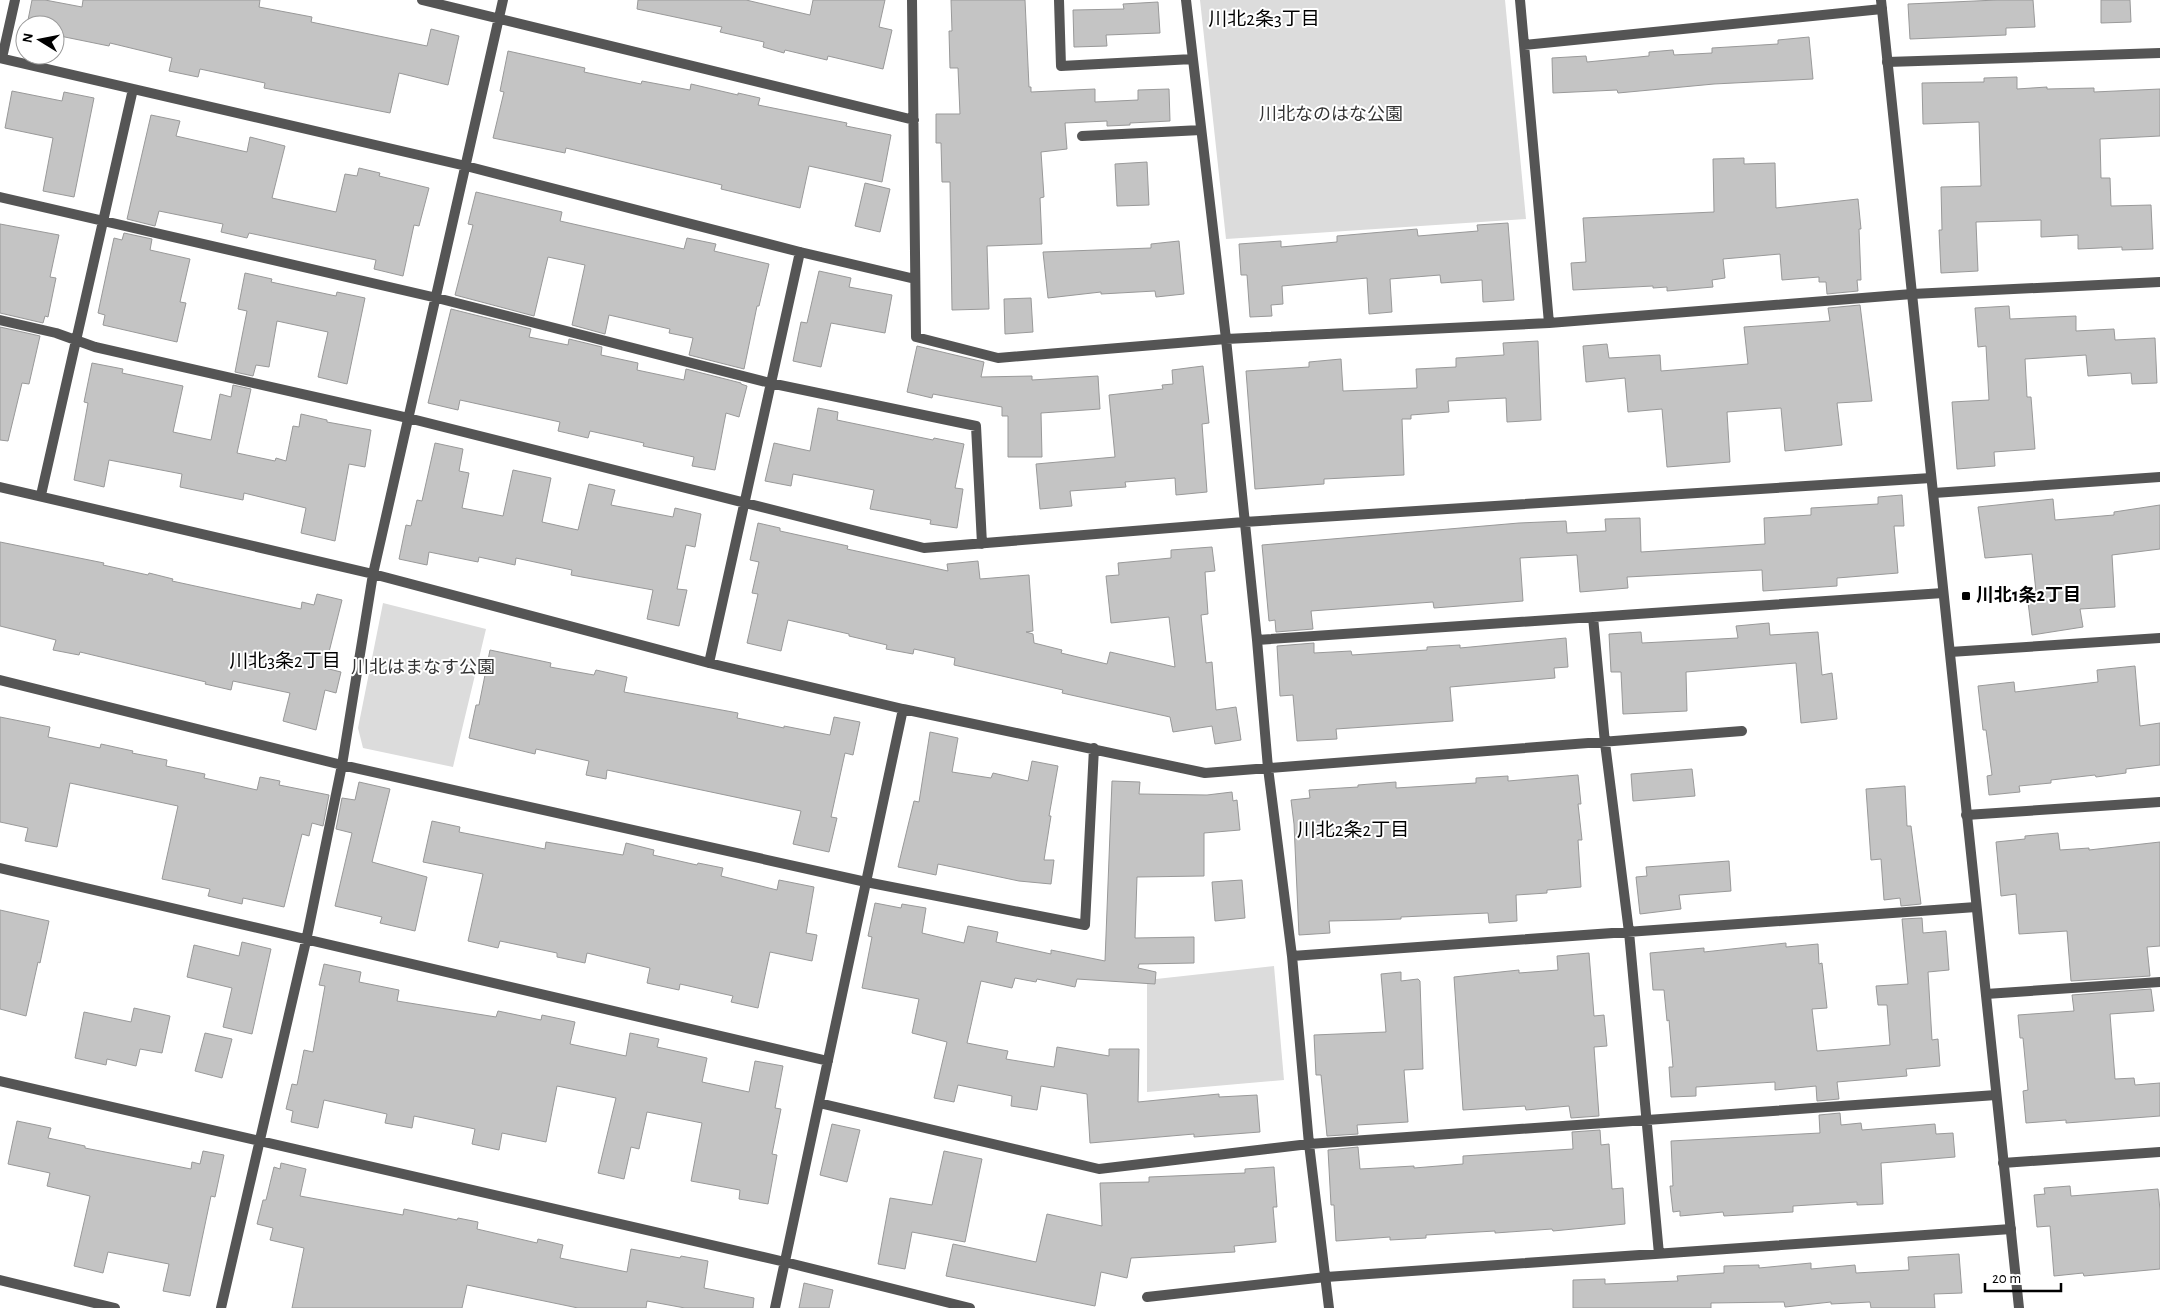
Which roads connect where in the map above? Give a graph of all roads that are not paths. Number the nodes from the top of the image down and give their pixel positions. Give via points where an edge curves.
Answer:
1 (15, 0) edge
2 (422, 0) edge
3 (503, 0) edge
4 (912, 0) edge
5 (1059, 0) edge
6 (1186, 0) edge
7 (1520, 0) edge
8 (1881, 4) edge
9 (499, 18) junction
10 (1524, 44) junction
11 (2160, 53) edge
12 (1, 58) edge
13 (1193, 59) junction
14 (1887, 62) junction
15 (133, 89) junction
16 (914, 120) junction
17 (1201, 130) junction
18 (1082, 136) dead end
19 (466, 166) junction
20 (0, 197) edge
21 (105, 221) junction
22 (800, 252) junction
23 (915, 279) junction
24 (2160, 282) edge
25 (1912, 294) junction
26 (437, 298) junction
27 (0, 320) edge
28 (1549, 323) junction
29 (1226, 339) junction
30 (77, 340) junction
31 (770, 384) junction
32 (408, 418) junction
33 (2160, 477) edge
34 (1931, 478) junction
35 (0, 487) edge
36 (1934, 493) junction
37 (42, 495) junction
38 (744, 504) junction
39 (1244, 522) junction
40 (982, 544) junction
41 (373, 574) junction
42 (1943, 593) junction
43 (1593, 617) junction
44 (2160, 638) edge
45 (1257, 640) junction
46 (1950, 652) junction
47 (709, 663) junction
48 (0, 680) edge
49 (903, 709) junction
50 (1742, 731) dead end
51 (1605, 743) junction
52 (1094, 748) junction
53 (342, 764) junction
54 (1268, 768) junction
55 (2160, 802) edge
56 (1966, 815) junction
57 (0, 868) edge
58 (866, 882) junction
59 (1976, 907) junction
60 (1629, 932) junction
61 (306, 941) junction
62 (1292, 956) junction
63 (2160, 982) edge
64 (1986, 994) junction
65 (828, 1061) junction
66 (0, 1081) edge
67 (1996, 1095) junction
68 (819, 1103) junction
69 (1646, 1120) junction
70 (259, 1140) junction
71 (1309, 1144) junction
72 (2160, 1152) edge
73 (2003, 1163) junction
74 (2011, 1229) junction
75 (1659, 1254) junction
76 (785, 1262) junction
77 (1326, 1277) junction
78 (0, 1280) edge
79 (1147, 1296) dead end
80 (115, 1308) edge
81 (221, 1308) edge
82 (775, 1308) edge
83 (970, 1308) edge
84 (1329, 1308) edge
85 (2019, 1308) edge

1 - 12 street
2 - 9 street
3 - 9 street
4 - 16 street
5 - 13 street via 1061,66
6 - 13 street
7 - 10 street
8 - 10 street
8 - 14 street
9 - 16 street
9 - 19 street
10 - 28 street
11 - 14 street
12 - 15 street
13 - 17 street
14 - 25 street
15 - 19 street
15 - 21 street
16 - 23 street
17 - 18 street
17 - 29 street
19 - 22 street
19 - 26 street
20 - 21 street
21 - 26 street
21 - 30 street
22 - 23 street
22 - 31 street
23 - 29 street via 916,337 998,358
24 - 25 street
25 - 28 street
25 - 34 street
26 - 31 street
26 - 32 street
27 - 30 street
28 - 29 street
29 - 39 street
30 - 32 street via 95,347
30 - 37 street
31 - 38 street
31 - 40 street via 976,426
32 - 38 street
32 - 41 street
33 - 36 street
34 - 36 street
34 - 39 street
35 - 37 street
36 - 42 street
37 - 41 street
38 - 40 street via 924,548
38 - 47 street
39 - 40 street
39 - 45 street
41 - 47 street
41 - 53 street
42 - 43 street
42 - 46 street
43 - 45 street
43 - 51 street
44 - 46 street
45 - 54 street
46 - 56 street
47 - 49 street
48 - 53 street
49 - 52 street
49 - 58 street
50 - 51 street
51 - 54 street
51 - 60 street
52 - 54 street via 1205,773
52 - 58 street via 1085,925
53 - 58 street
53 - 61 street
54 - 62 street
55 - 56 street
56 - 59 street
57 - 61 street
58 - 65 street
59 - 60 street
59 - 64 street
60 - 62 street
60 - 69 street
61 - 65 street
61 - 70 street
62 - 71 street
63 - 64 street
64 - 67 street
65 - 68 street
66 - 70 street
67 - 69 street
67 - 73 street
68 - 71 street via 1100,1169
68 - 76 street
69 - 71 street
69 - 75 street
70 - 76 street
70 - 81 street
71 - 77 street
72 - 73 street
73 - 74 street
74 - 75 street
74 - 85 street
75 - 77 street
76 - 82 street
76 - 83 street
77 - 79 street
77 - 84 street
78 - 80 street

